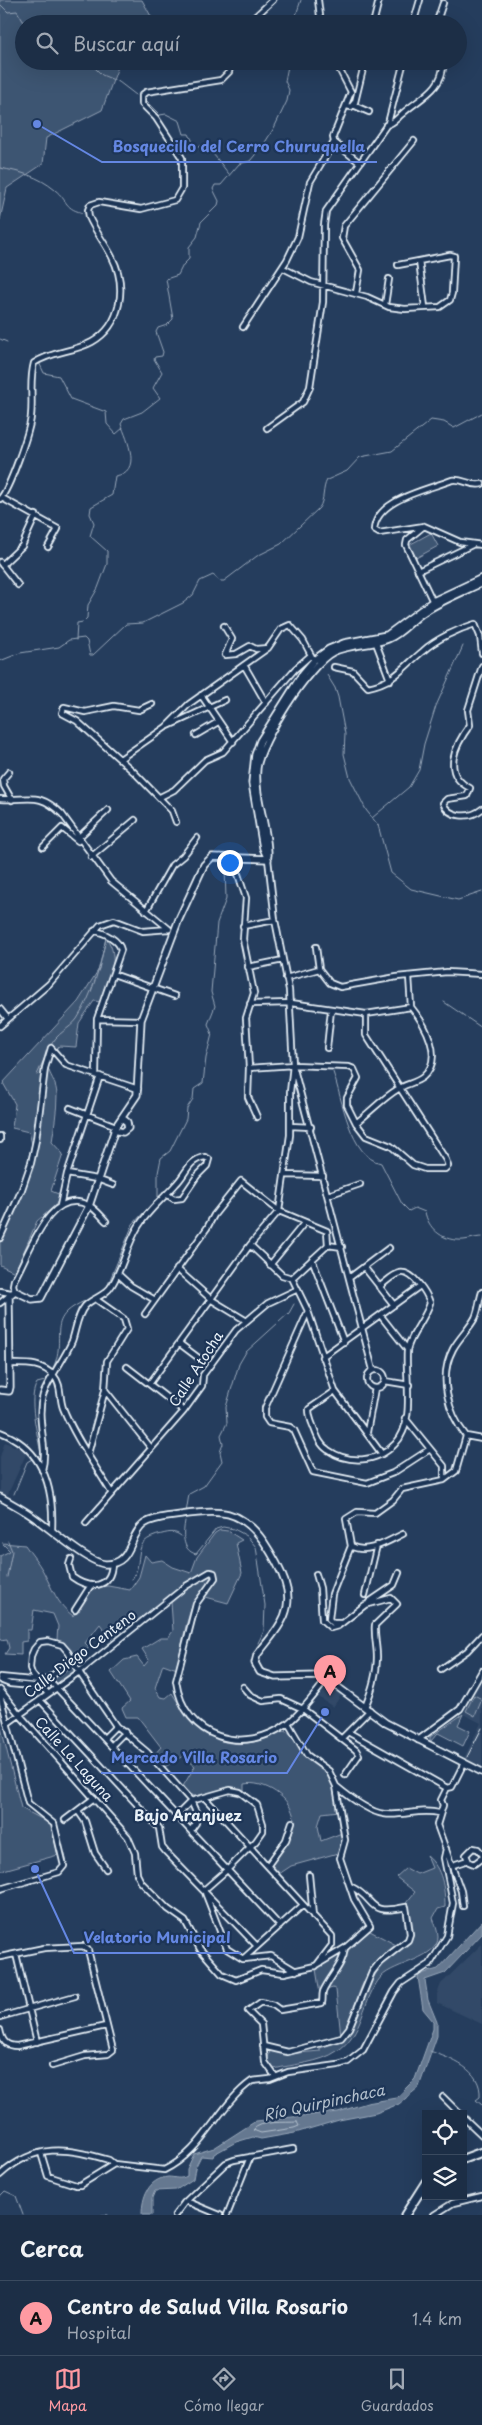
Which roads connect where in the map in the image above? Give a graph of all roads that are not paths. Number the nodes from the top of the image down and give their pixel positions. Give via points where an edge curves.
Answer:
1 (273, 0) edge
2 (318, 0) edge
3 (379, 0) edge
4 (420, 0) edge
5 (443, 3) dead end
6 (257, 15) edge
7 (319, 15) edge
8 (375, 15) edge
9 (416, 15) edge
10 (439, 15) edge
11 (229, 70) edge
12 (340, 70) edge
13 (363, 70) edge
14 (402, 70) edge
15 (442, 70) edge
16 (353, 105) junction
17 (347, 106) junction
18 (369, 112) dead end
19 (386, 125) junction
20 (414, 141) dead end
21 (334, 142) junction
22 (360, 162) junction
23 (418, 261) junction
24 (398, 265) dead end
25 (282, 268) junction
26 (389, 279) dead end
27 (324, 286) junction
28 (356, 294) junction
29 (385, 306) junction
30 (426, 307) junction
31 (242, 327) dead end
32 (267, 428) dead end
33 (482, 484) edge
34 (1, 498) edge
35 (36, 515) junction
36 (424, 526) junction
37 (472, 545) junction
38 (482, 545) edge
39 (48, 548) dead end
40 (1, 564) edge
41 (418, 571) junction
42 (482, 578) edge
43 (482, 583) edge
44 (18, 585) dead end
45 (434, 603) junction
46 (224, 626) dead end
47 (376, 643) junction
48 (268, 648) junction
49 (482, 653) edge
50 (313, 658) junction
51 (244, 665) junction
52 (482, 666) edge
53 (334, 667) dead end
54 (390, 680) junction
55 (201, 695) junction
56 (225, 700) dead end
57 (266, 703) junction
58 (152, 704) dead end
59 (209, 708) junction
60 (218, 722) junction
61 (166, 728) junction
62 (196, 735) dead end
63 (233, 742) junction
64 (120, 759) junction
65 (10, 772) dead end
66 (160, 797) junction
67 (0, 799) edge
68 (12, 800) junction
69 (482, 809) edge
70 (108, 810) dead end
71 (135, 820) dead end
72 (176, 822) dead end
73 (78, 838) junction
74 (197, 838) dead end
75 (43, 847) dead end
76 (85, 848) junction
77 (220, 856) junction
78 (91, 857) junction
79 (268, 859) junction
80 (146, 911) junction
81 (275, 920) junction
82 (243, 926) junction
83 (172, 930) junction
84 (94, 931) junction
85 (316, 947) dead end
86 (283, 960) junction
87 (248, 967) junction
88 (319, 969) junction
89 (113, 974) junction
90 (482, 974) edge
91 (408, 976) junction
92 (286, 978) junction
93 (154, 988) junction
94 (175, 996) dead end
95 (291, 1003) junction
96 (250, 1004) junction
97 (412, 1007) junction
98 (0, 1009) edge
99 (331, 1010) junction
100 (366, 1014) junction
101 (8, 1019) junction
102 (97, 1019) junction
103 (142, 1020) junction
104 (0, 1026) edge
105 (327, 1048) dead end
106 (293, 1065) junction
107 (249, 1068) junction
108 (98, 1076) junction
109 (398, 1088) junction
110 (138, 1089) junction
111 (300, 1091) junction
112 (290, 1092) junction
113 (70, 1108) dead end
114 (87, 1114) junction
115 (257, 1117) dead end
116 (122, 1118) junction
117 (356, 1123) junction
118 (290, 1126) junction
119 (311, 1126) junction
120 (115, 1128) junction
121 (0, 1136) edge
122 (0, 1140) edge
123 (67, 1174) junction
124 (284, 1175) junction
125 (323, 1176) junction
126 (97, 1179) junction
127 (360, 1184) dead end
128 (113, 1185) dead end
129 (166, 1194) junction
130 (328, 1195) junction
131 (60, 1206) junction
132 (89, 1206) junction
133 (279, 1211) junction
134 (106, 1221) dead end
135 (305, 1222) junction
136 (336, 1223) junction
137 (327, 1231) junction
138 (0, 1238) edge
139 (328, 1245) junction
140 (250, 1246) junction
141 (342, 1247) junction
142 (389, 1248) dead end
143 (312, 1259) junction
144 (270, 1265) junction
145 (364, 1268) junction
146 (177, 1269) junction
147 (118, 1274) junction
148 (292, 1278) junction
149 (349, 1278) junction
150 (420, 1286) junction
151 (379, 1287) junction
152 (298, 1289) junction
153 (0, 1291) edge
154 (482, 1292) edge
155 (12, 1293) junction
156 (97, 1300) junction
157 (155, 1300) junction
158 (212, 1300) junction
159 (0, 1303) edge
160 (394, 1306) junction
161 (308, 1311) junction
162 (145, 1314) dead end
163 (381, 1316) junction
164 (244, 1320) junction
165 (362, 1330) junction
166 (344, 1342) junction
167 (180, 1344) junction
168 (406, 1349) junction
169 (322, 1357) junction
170 (200, 1359) dead end
171 (11, 1364) junction
172 (127, 1368) dead end
173 (373, 1370) junction
174 (53, 1375) junction
175 (385, 1381) junction
176 (150, 1383) junction
177 (409, 1385) junction
178 (375, 1388) junction
179 (0, 1390) edge
180 (335, 1391) junction
181 (107, 1392) junction
182 (184, 1411) junction
183 (405, 1418) junction
184 (0, 1432) edge
185 (366, 1432) junction
186 (466, 1436) junction
187 (482, 1439) edge
188 (151, 1448) junction
189 (430, 1448) junction
190 (88, 1454) junction
191 (382, 1454) junction
192 (42, 1470) junction
193 (444, 1480) junction
194 (111, 1492) junction
195 (0, 1497) edge
196 (86, 1522) dead end
197 (52, 1530) junction
198 (403, 1534) dead end
199 (377, 1545) junction
200 (351, 1546) junction
201 (71, 1559) dead end
202 (112, 1563) junction
203 (399, 1573) dead end
204 (316, 1574) dead end
205 (91, 1585) junction
206 (365, 1595) dead end
207 (365, 1605) junction
208 (74, 1610) dead end
209 (342, 1622) junction
210 (482, 1635) edge
211 (73, 1660) junction
212 (441, 1669) dead end
213 (482, 1671) edge
214 (79, 1672) junction
215 (0, 1678) edge
216 (327, 1679) junction
217 (44, 1684) junction
218 (57, 1688) junction
219 (243, 1688) dead end
220 (0, 1690) edge
221 (48, 1692) junction
222 (0, 1695) edge
223 (40, 1700) junction
224 (303, 1709) junction
225 (367, 1709) junction
226 (19, 1714) junction
227 (8, 1722) junction
228 (288, 1723) junction
229 (116, 1726) junction
230 (126, 1732) junction
231 (348, 1732) junction
232 (104, 1738) junction
233 (342, 1738) junction
234 (418, 1740) junction
235 (111, 1746) junction
236 (464, 1762) junction
237 (482, 1772) edge
238 (345, 1776) dead end
239 (336, 1786) junction
240 (447, 1788) junction
241 (94, 1798) junction
242 (205, 1798) junction
243 (191, 1801) junction
244 (78, 1811) junction
245 (439, 1813) junction
246 (177, 1816) junction
247 (65, 1820) dead end
248 (292, 1822) dead end
249 (191, 1830) junction
250 (251, 1846) junction
251 (446, 1849) junction
252 (482, 1856) edge
253 (468, 1860) junction
254 (268, 1865) junction
255 (453, 1865) junction
256 (106, 1869) dead end
257 (228, 1870) junction
258 (309, 1875) dead end
259 (350, 1886) junction
260 (0, 1889) edge
261 (204, 1890) junction
262 (303, 1905) junction
263 (463, 1906) dead end
264 (313, 1916) junction
265 (280, 1926) junction
266 (257, 1946) junction
267 (345, 1948) junction
268 (16, 1954) junction
269 (0, 1956) edge
270 (243, 1958) junction
271 (315, 1966) junction
272 (298, 1971) junction
273 (75, 1996) dead end
274 (29, 2008) junction
275 (0, 2017) edge
276 (106, 2026) junction
277 (0, 2030) edge
278 (36, 2042) junction
279 (263, 2046) junction
280 (52, 2066) dead end
281 (275, 2076) junction
282 (443, 2097) dead end
283 (456, 2110) edge
284 (467, 2120) edge
285 (482, 2135) edge
286 (293, 2149) dead end
287 (482, 2152) edge
288 (42, 2153) junction
289 (250, 2157) junction
290 (467, 2158) edge
291 (114, 2164) junction
292 (0, 2175) edge
293 (422, 2188) edge
294 (482, 2196) edge
295 (186, 2201) junction
296 (176, 2215) edge
297 (220, 2215) edge
298 (227, 2215) edge
299 (405, 2215) edge
300 (434, 2215) edge

1 - 6 street
2 - 7 street
3 - 8 street
4 - 9 street
5 - 10 street
11 - 34 street via 221,80 154,90 142,95 142,104 156,118 182,158 182,188 175,200 146,208 99,202 90,205 89,217 114,259 121,298 115,319 92,342 43,357 34,363 31,418
12 - 17 street via 351,92
13 - 16 street
14 - 19 street
15 - 19 street via 440,79 432,90 396,121
16 - 17 street
16 - 18 street
17 - 21 street via 333,137
19 - 22 street
20 - 28 street via 344,226 342,238 360,270
21 - 22 street
21 - 25 street via 310,182 298,237
22 - 27 street via 326,212
23 - 24 street
23 - 30 street
23 - 30 street via 450,255 455,259 450,300 440,306
25 - 27 street
25 - 31 street
26 - 29 street
27 - 28 street
27 - 32 street via 307,395 294,410
28 - 29 street
29 - 30 street via 395,309
33 - 36 street via 474,485 460,478 389,504 374,523 374,530 379,533
34 - 35 street
35 - 39 street via 58,528
35 - 40 street via 22,546
36 - 37 street
36 - 41 street via 407,540 406,545
37 - 38 street
37 - 41 street
40 - 44 street
41 - 45 street
42 - 45 main road
43 - 45 main road
45 - 47 main road via 401,632
45 - 50 main road via 386,635 344,643
46 - 48 street via 232,639 225,656 250,646
47 - 54 street
47 - 79 main road via 345,648 331,653 317,664 264,743 259,756 257,782
48 - 50 street via 281,629 290,625 300,634
48 - 51 street
49 - 54 street via 475,624 464,627 425,649
50 - 57 street via 295,669
50 - 79 main road via 260,741 255,755 252,782 263,848
51 - 55 street
51 - 57 street
52 - 69 street via 468,710 470,725 457,741 452,767 460,783 470,788 467,796 443,803 446,810 455,816
53 - 54 street via 353,671 368,687
55 - 59 street
55 - 61 street via 176,715
56 - 59 street
57 - 63 street
58 - 64 street via 139,710 114,706 85,712 64,706 62,709 64,715 77,721
59 - 60 street
59 - 61 street
60 - 62 street
60 - 63 street
61 - 64 street
63 - 66 street via 223,752 205,760 174,790
64 - 66 street
65 - 68 street via 3,779
66 - 72 street via 172,811
67 - 68 street
68 - 73 street via 44,800 62,814
70 - 73 street
71 - 78 street
73 - 76 street
74 - 80 street via 172,866
75 - 76 street via 62,828
76 - 78 street
77 - 79 main road
77 - 82 street via 234,868 244,888
77 - 83 main road via 212,857 204,865
78 - 80 street
79 - 81 street
80 - 83 street
81 - 82 street
81 - 86 street
82 - 87 street
83 - 84 street via 143,930 114,920
83 - 93 main road
84 - 89 street via 109,936 120,946
84 - 101 street via 49,984
85 - 88 street
86 - 87 street
86 - 92 street
87 - 96 street via 254,993
88 - 91 street via 330,983 340,987
88 - 92 street
89 - 93 street
89 - 102 street
90 - 91 street via 447,972
91 - 97 street
92 - 95 street
93 - 94 street
93 - 103 main road
95 - 96 street
95 - 99 street
95 - 106 street
96 - 107 street via 246,1018
97 - 100 street
97 - 109 street via 428,1035 433,1048 432,1058 422,1078
98 - 101 street
99 - 100 street
99 - 105 street
100 - 109 street via 366,1035
101 - 104 street
102 - 103 street
102 - 108 street
103 - 110 main road
106 - 107 street
106 - 111 street
106 - 112 street
106 - 117 street via 354,1069 358,1078 347,1098 347,1105
107 - 115 street via 248,1097
108 - 110 street
108 - 114 street
108 - 138 street via 66,1065 51,1048 31,1163
109 - 117 street
109 - 117 street via 446,1160 448,1166 445,1170 412,1165 391,1146 366,1136
110 - 116 main road
111 - 112 street
111 - 119 street
112 - 118 street
113 - 114 street
114 - 120 street
114 - 123 street
116 - 120 main road
116 - 120 main road via 128,1128 123,1132
118 - 119 street
118 - 124 street
119 - 125 street
120 - 126 main road
121 - 122 street
123 - 126 street
123 - 131 street
124 - 125 street
124 - 133 street
125 - 130 street
126 - 128 street
126 - 132 main road
127 - 130 street
129 - 129 street via 174,1199 182,1198 207,1166 208,1159 205,1157 192,1162
129 - 147 street via 137,1228
130 - 136 street
131 - 132 street via 74,1202
131 - 155 street via 48,1217 27,1253 14,1280
132 - 134 street
132 - 155 main road via 41,1298 32,1299
133 - 135 street
133 - 140 street
133 - 146 street via 241,1181
135 - 137 street
135 - 144 street
136 - 137 street
136 - 141 street
137 - 139 street
139 - 141 street
139 - 143 street
140 - 144 street
140 - 158 street
141 - 149 street
142 - 145 street
143 - 148 street
143 - 166 street
144 - 148 street via 282,1275
145 - 149 street
145 - 151 street
146 - 157 street
146 - 158 street
147 - 156 street via 110,1288
147 - 157 street
148 - 152 street
149 - 165 street
150 - 151 street via 402,1272
150 - 160 street
150 - 168 street via 430,1303
151 - 160 street
152 - 161 street
152 - 164 street, Calle Atocha via 268,1303
153 - 155 street
154 - 186 street via 474,1320 448,1360 446,1380 451,1408
155 - 159 street
155 - 171 main road
156 - 174 street via 82,1311 66,1354
156 - 181 street via 110,1308 128,1329 106,1361
157 - 162 street
158 - 164 street
158 - 167 street
160 - 163 street
161 - 169 street
161 - 189 street via 265,1408 265,1417 269,1422 294,1430 313,1472 368,1484 393,1473
163 - 165 street
163 - 168 street
164 - 182 street, Calle Atocha via 219,1350 203,1375 202,1386
165 - 166 street
165 - 173 street
166 - 169 street
167 - 170 street
167 - 176 street
168 - 177 street
169 - 180 street
171 - 174 street via 40,1366
171 - 179 main road via 9,1390
172 - 176 street
173 - 175 street via 382,1372
173 - 178 street via 366,1380
174 - 190 street via 58,1381 62,1408
174 - 192 street via 40,1408 46,1457
175 - 177 street
175 - 178 street
176 - 182 street
177 - 183 street
178 - 185 street
180 - 185 street
180 - 191 street via 310,1410 309,1416 320,1443 345,1458 362,1460
181 - 188 street
181 - 190 street
182 - 188 street, Calle Atocha
183 - 189 street
183 - 191 street via 399,1440
184 - 192 street via 25,1445
185 - 191 street
186 - 187 street
186 - 193 street via 456,1471
188 - 194 street, Calle Atocha
189 - 193 street via 444,1466
190 - 194 street
192 - 197 street via 51,1493
193 - 200 street via 436,1484 409,1486 375,1513 356,1512 348,1516 345,1524
194 - 196 street, Calle Atocha
195 - 197 main road
197 - 202 main road via 90,1558 104,1564
198 - 199 street
199 - 200 street via 364,1550
199 - 206 street
200 - 209 street via 332,1594 329,1619 333,1623
201 - 205 street via 72,1577
202 - 205 street via 107,1579
202 - 216 main road via 126,1556 141,1526 153,1520 215,1511 244,1520 254,1528 269,1550 288,1591 286,1615 257,1655 256,1668 267,1675 320,1676
203 - 207 street via 394,1585
204 - 209 street via 322,1620 331,1628
205 - 208 street
207 - 209 street
207 - 225 street via 390,1598 397,1604 375,1625 377,1655
210 - 212 street via 467,1651
211 - 214 street
211 - 217 street
211 - 217 street via 62,1645 40,1642 30,1656 32,1674
213 - 234 street via 460,1709
214 - 218 street, Calle Diego Centeno
214 - 228 street, Calle Diego Centeno via 186,1586 210,1572 214,1573 214,1578 194,1609 176,1681 178,1692 203,1729 222,1739 259,1737
214 - 229 street
215 - 217 street
216 - 224 street
216 - 225 main road
217 - 218 street
217 - 221 street
217 - 221 street via 52,1686
218 - 221 street, Calle Diego Centeno
218 - 232 street
219 - 224 street via 263,1701 281,1699
220 - 226 street, Calle La Laguna
221 - 223 street, Calle Diego Centeno
222 - 227 street
223 - 226 street, Calle Diego Centeno
223 - 261 street via 159,1828 162,1847
224 - 228 street
224 - 233 street
225 - 231 street
225 - 234 main road
226 - 227 street, Calle Diego Centeno
226 - 241 street, Calle La Laguna
227 - 260 street via 28,1803 54,1824 64,1866 59,1872
228 - 239 street via 307,1755 329,1772
229 - 230 street
229 - 232 street
230 - 235 street
230 - 243 street
231 - 233 street
231 - 240 street
232 - 235 street
233 - 238 street via 359,1754
234 - 236 main road
235 - 246 street
236 - 237 main road
236 - 240 street via 452,1786
239 - 245 street via 353,1800 384,1814 429,1810
239 - 259 street via 345,1840 340,1858
240 - 245 street
241 - 244 street
241 - 272 street, Calle La Laguna via 132,1844 141,1882 185,1921 200,1949 222,1974 236,1980 262,1970
242 - 243 street
242 - 250 street
242 - 250 street via 230,1790 250,1798 264,1824 263,1831
243 - 246 street
243 - 249 street via 196,1823
244 - 247 street
244 - 256 street via 85,1821 95,1853
245 - 251 street via 437,1825
246 - 249 street
248 - 254 street via 286,1840
249 - 257 street
250 - 254 street
250 - 257 street
251 - 255 street
251 - 281 street via 444,1858 453,1903 452,1918 447,1936 430,1964 401,1983 362,2050 348,2062
252 - 253 street via 474,1864
252 - 253 street via 478,1848 470,1848
253 - 255 street
254 - 262 street
255 - 263 street
257 - 261 street
257 - 265 street
258 - 264 street
259 - 267 street via 370,1926
259 - 279 street via 375,1908 406,1907 408,1940 372,1972 349,2028 341,2038 288,2052
261 - 266 street
261 - 270 street via 227,1949
262 - 264 street
262 - 265 street
264 - 271 street via 333,1941
265 - 266 street
266 - 270 street
267 - 271 street
267 - 279 street via 322,1995 322,2004 280,2010 273,2004 261,2002 250,2008 250,2014 261,2024
268 - 269 street
268 - 274 street
268 - 276 street via 44,1948 85,1947
270 - 272 street via 271,1956
271 - 272 street
273 - 274 street
274 - 275 street
274 - 278 street
276 - 278 street
276 - 280 street via 112,2053 85,2056
277 - 278 street via 6,2044 17,2046
279 - 281 street via 265,2062
281 - 291 street via 247,2084 209,2131 172,2167 154,2170
282 - 283 street
284 - 285 street
286 - 289 street
287 - 290 highway
288 - 291 street via 73,2150
288 - 291 street via 50,2178 80,2186
288 - 292 street via 16,2161
289 - 295 street via 226,2163
289 - 298 street
293 - 299 highway
294 - 300 street via 453,2203
295 - 296 street
295 - 297 street

